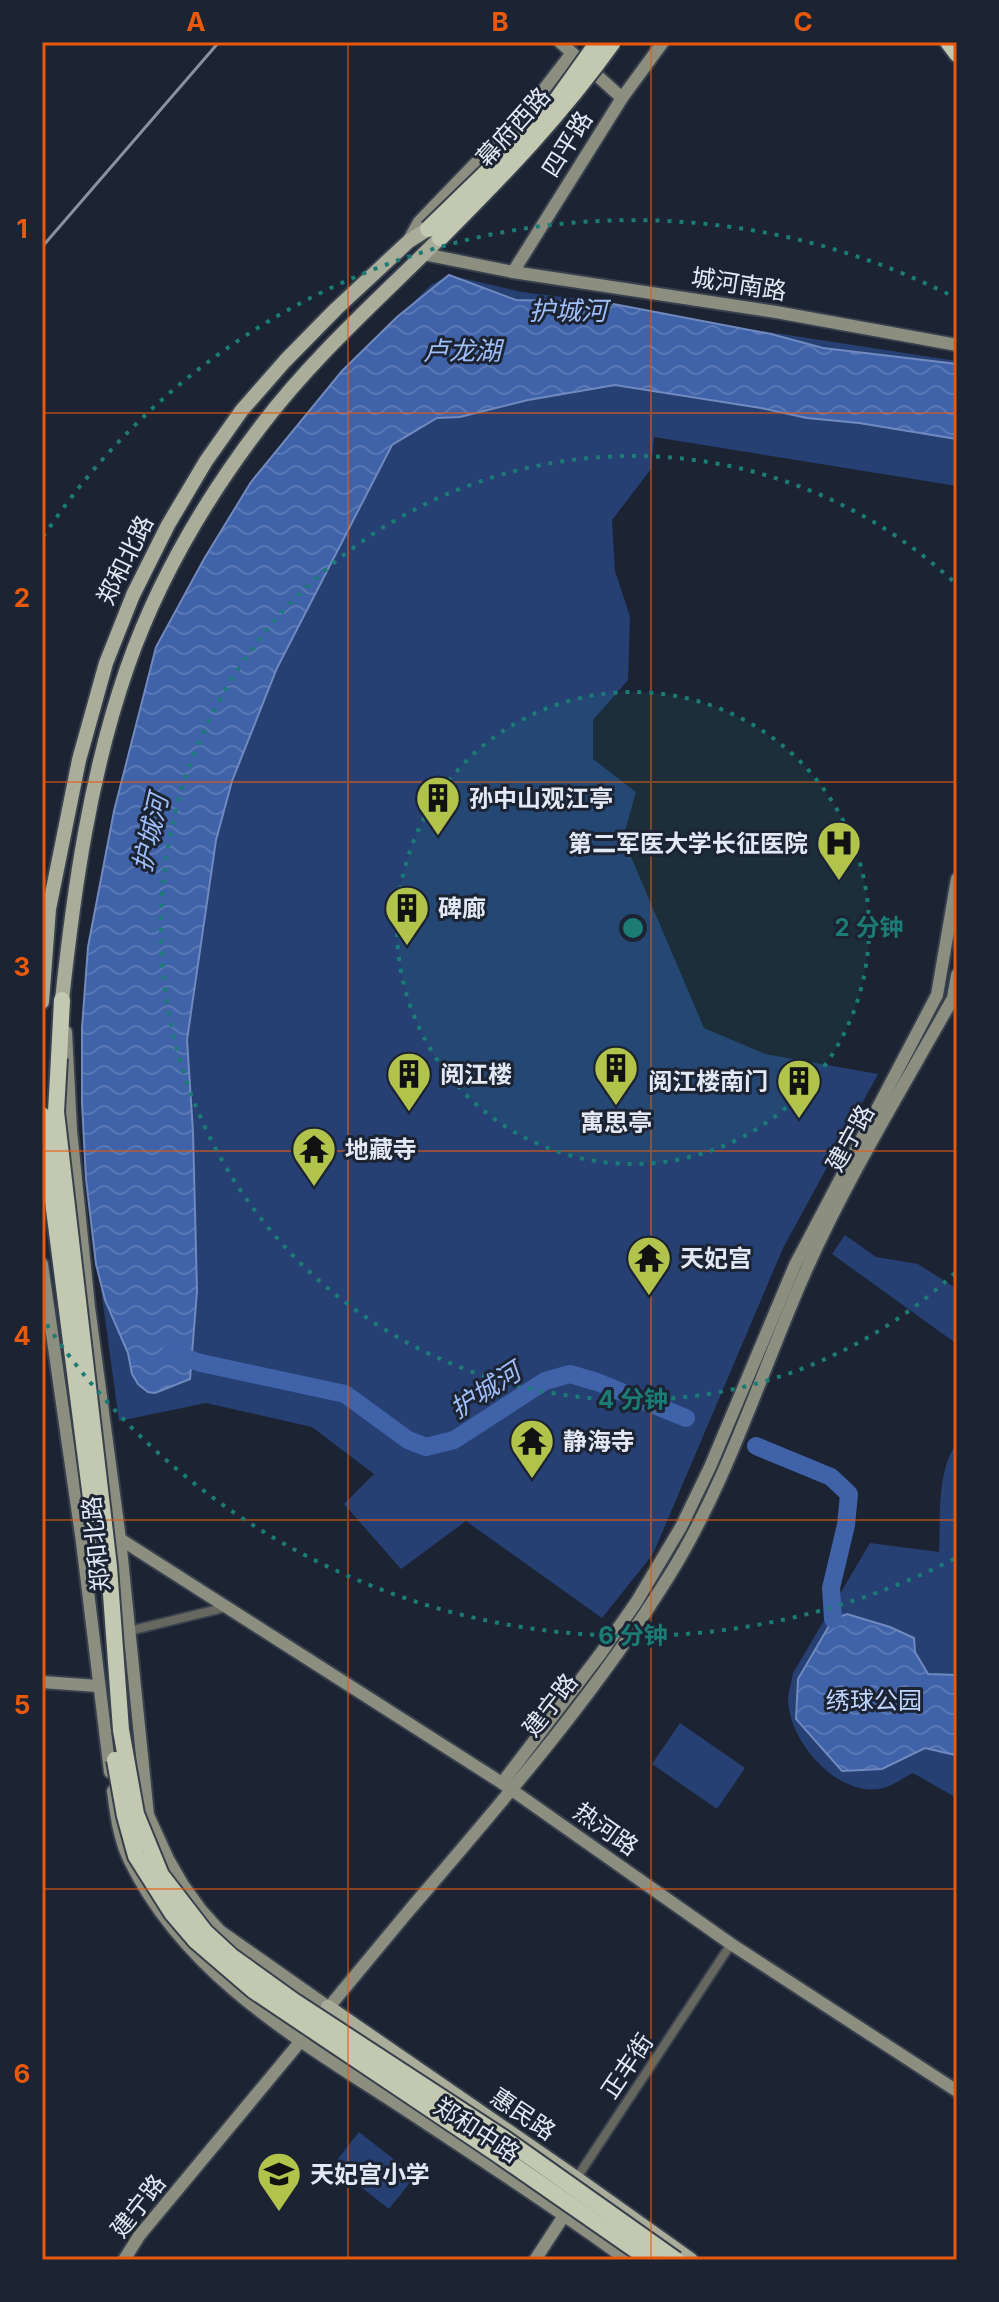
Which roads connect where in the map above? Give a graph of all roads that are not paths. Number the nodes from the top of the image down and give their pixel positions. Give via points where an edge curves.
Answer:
1 (560, 42) edge
2 (598, 42) edge
3 (613, 42) edge
4 (663, 42) edge
5 (948, 42) edge
6 (572, 53) junction
7 (957, 54) edge
8 (622, 98) junction
9 (434, 233) junction
10 (409, 241) junction
11 (424, 254) junction
12 (513, 272) junction
13 (957, 345) edge
14 (957, 879) edge
15 (957, 975) edge
16 (937, 995) junction
17 (955, 999) edge
18 (62, 1000) junction
19 (42, 1002) edge
20 (42, 1115) edge
21 (42, 1264) edge
22 (120, 1539) junction
23 (82, 1542) junction
24 (228, 1607) junction
25 (129, 1631) junction
26 (42, 1682) edge
27 (98, 1686) junction
28 (506, 1787) junction
29 (731, 1944) junction
30 (328, 2007) junction
31 (301, 2041) junction
32 (957, 2091) edge
33 (576, 2178) junction
34 (565, 2214) junction
35 (124, 2260) edge
36 (535, 2260) edge
37 (627, 2260) edge
38 (650, 2260) edge
39 (676, 2260) edge
40 (691, 2260) edge

1 - 6 main road
2 - 9 highway, 幕府西路, bridge via 558,98
3 - 9 highway, 幕府西路, bridge via 539,137
4 - 8 main road, 四平路
5 - 7 highway
6 - 8 main road
6 - 10 main road via 531,106 419,222
8 - 12 main road, 四平路
9 - 10 main road, 郑和北路
9 - 11 main road, 郑和北路
10 - 19 main road, 郑和北路 via 315,330 242,410 198,474 133,595 106,663 79,760 49,909
11 - 12 main road, 城河南路
11 - 18 main road, 郑和北路 via 346,328 261,426 187,539 153,605 99,766 71,913
12 - 13 main road, 城河南路
14 - 16 main road, 建宁路
15 - 17 main road, 建宁路
16 - 17 street
16 - 28 main road, 建宁路 via 795,1265 674,1539 637,1601
17 - 28 main road, 建宁路 via 806,1270 722,1472 672,1572 612,1662
18 - 22 main road, 郑和北路 via 89,1307
18 - 39 highway, 郑和北路, bridge via 56,1112 109,1567 121,1730 136,1814 161,1875 231,1956
20 - 38 highway, bridge via 99,1563 117,1782 136,1856 188,1932 253,1990
21 - 23 main road, 郑和北路
22 - 23 main road
22 - 24 main road, 热河路
22 - 25 main road, 郑和北路
23 - 27 main road, 郑和北路
24 - 25 street
24 - 28 main road, 热河路
25 - 27 street
25 - 30 main road, 郑和北路 via 148,1815 168,1859 220,1931
26 - 27 main road
27 - 31 main road, 郑和北路 via 117,1823 129,1859 154,1904 202,1963
28 - 29 main road, 热河路
28 - 30 main road, 建宁路
29 - 32 main road, 热河路
29 - 33 street, 正丰街
30 - 31 main road, 建宁路
30 - 33 main road, 惠民路
31 - 34 main road, 郑和中路
31 - 35 main road, 建宁路
33 - 34 street, 正丰街
33 - 40 main road, 惠民路
34 - 36 main road
34 - 37 main road, 郑和中路

